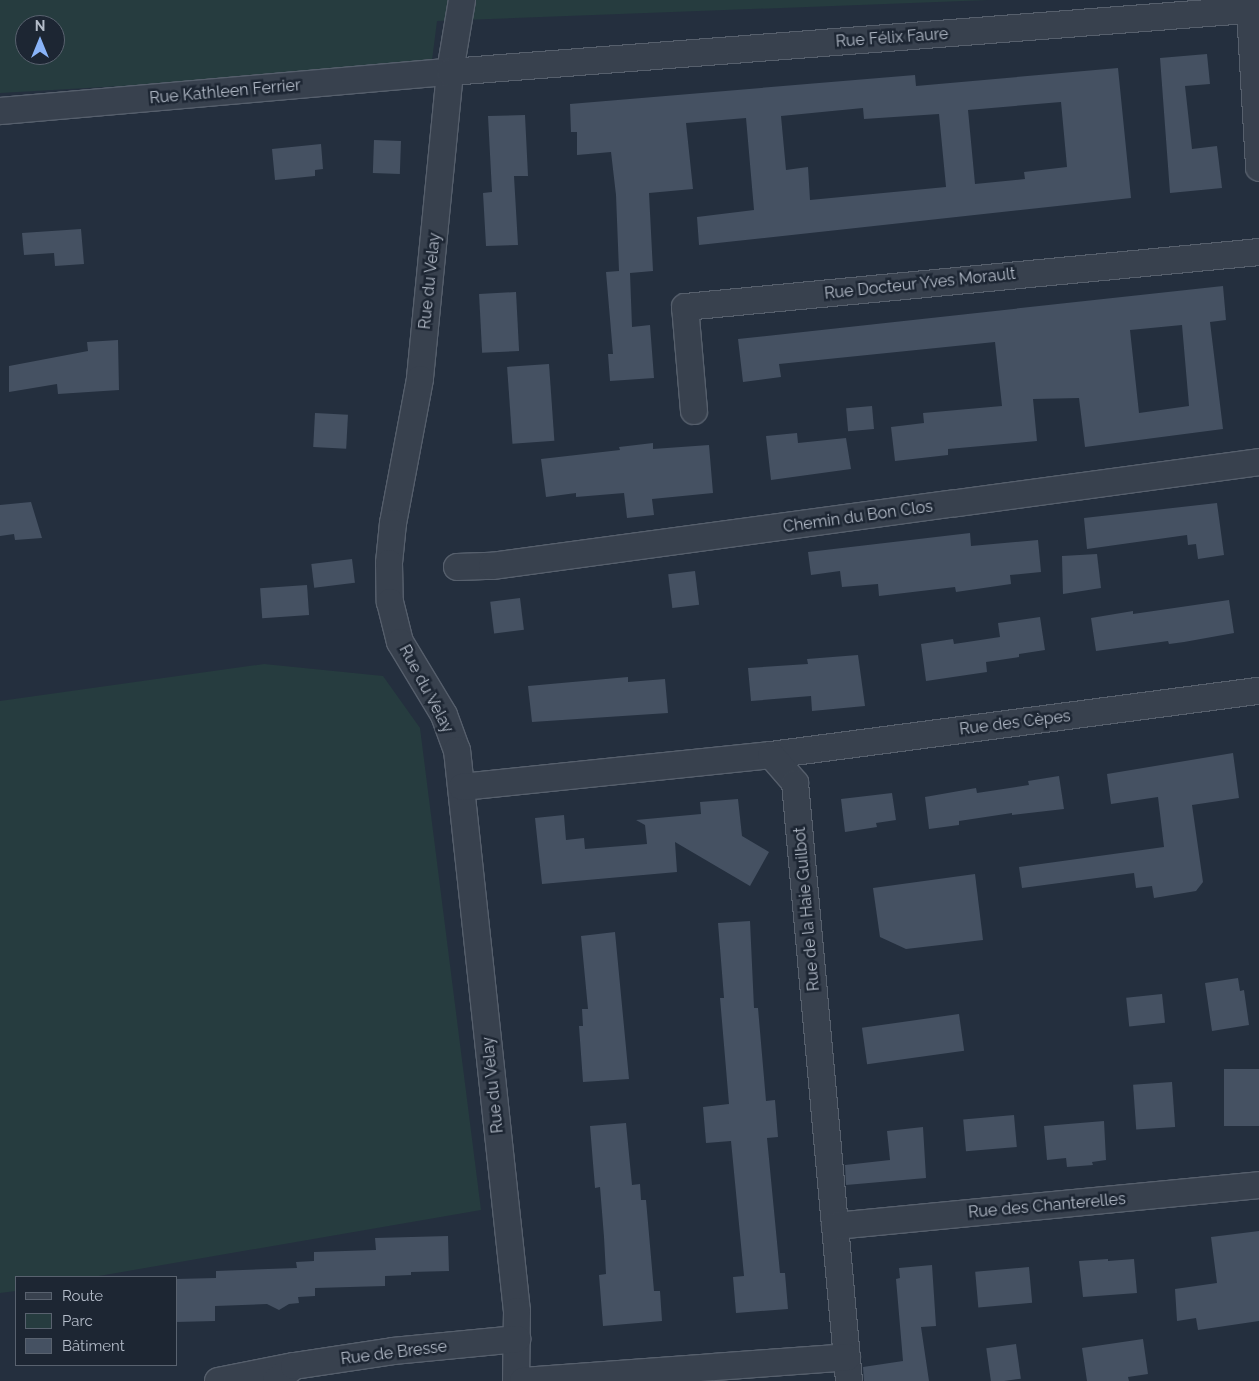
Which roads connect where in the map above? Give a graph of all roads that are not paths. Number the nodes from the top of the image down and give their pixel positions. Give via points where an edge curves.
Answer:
1 (462, 0) edge
2 (1255, 9) edge
3 (450, 72) junction
4 (0, 111) edge
5 (1259, 168) edge
6 (1259, 252) edge
7 (694, 411) dead end
8 (1259, 462) edge
9 (457, 567) dead end
10 (1259, 691) edge
11 (771, 755) junction
12 (462, 787) junction
13 (1259, 1185) edge
14 (835, 1226) junction
15 (517, 1338) junction
16 (848, 1369) edge
17 (285, 1374) edge
18 (218, 1381) edge
19 (516, 1381) edge
20 (523, 1381) edge

1 - 3 street, Rue du Velay
2 - 3 street, Rue Félix Faure
2 - 5 street
3 - 4 street, Rue Kathleen Ferrier
3 - 12 street, Rue du Velay via 420,379 393,524 389,563 390,602 400,642 444,715 457,750
6 - 7 street, Rue Docteur Yves Morault via 685,307
8 - 9 street, Chemin du Bon Clos via 492,566
10 - 11 street, Rue des Cèpes
11 - 12 street
11 - 14 street, Rue de la Haie Guilbot via 796,783
12 - 15 street, Rue du Velay via 517,1311
13 - 14 street, Rue des Chanterelles
14 - 16 street, Rue de la Haie Guilbot
15 - 17 street, Rue de Bresse via 393,1351
15 - 19 street, Rue du Velay
16 - 20 street
17 - 18 street, Rue de Bresse

